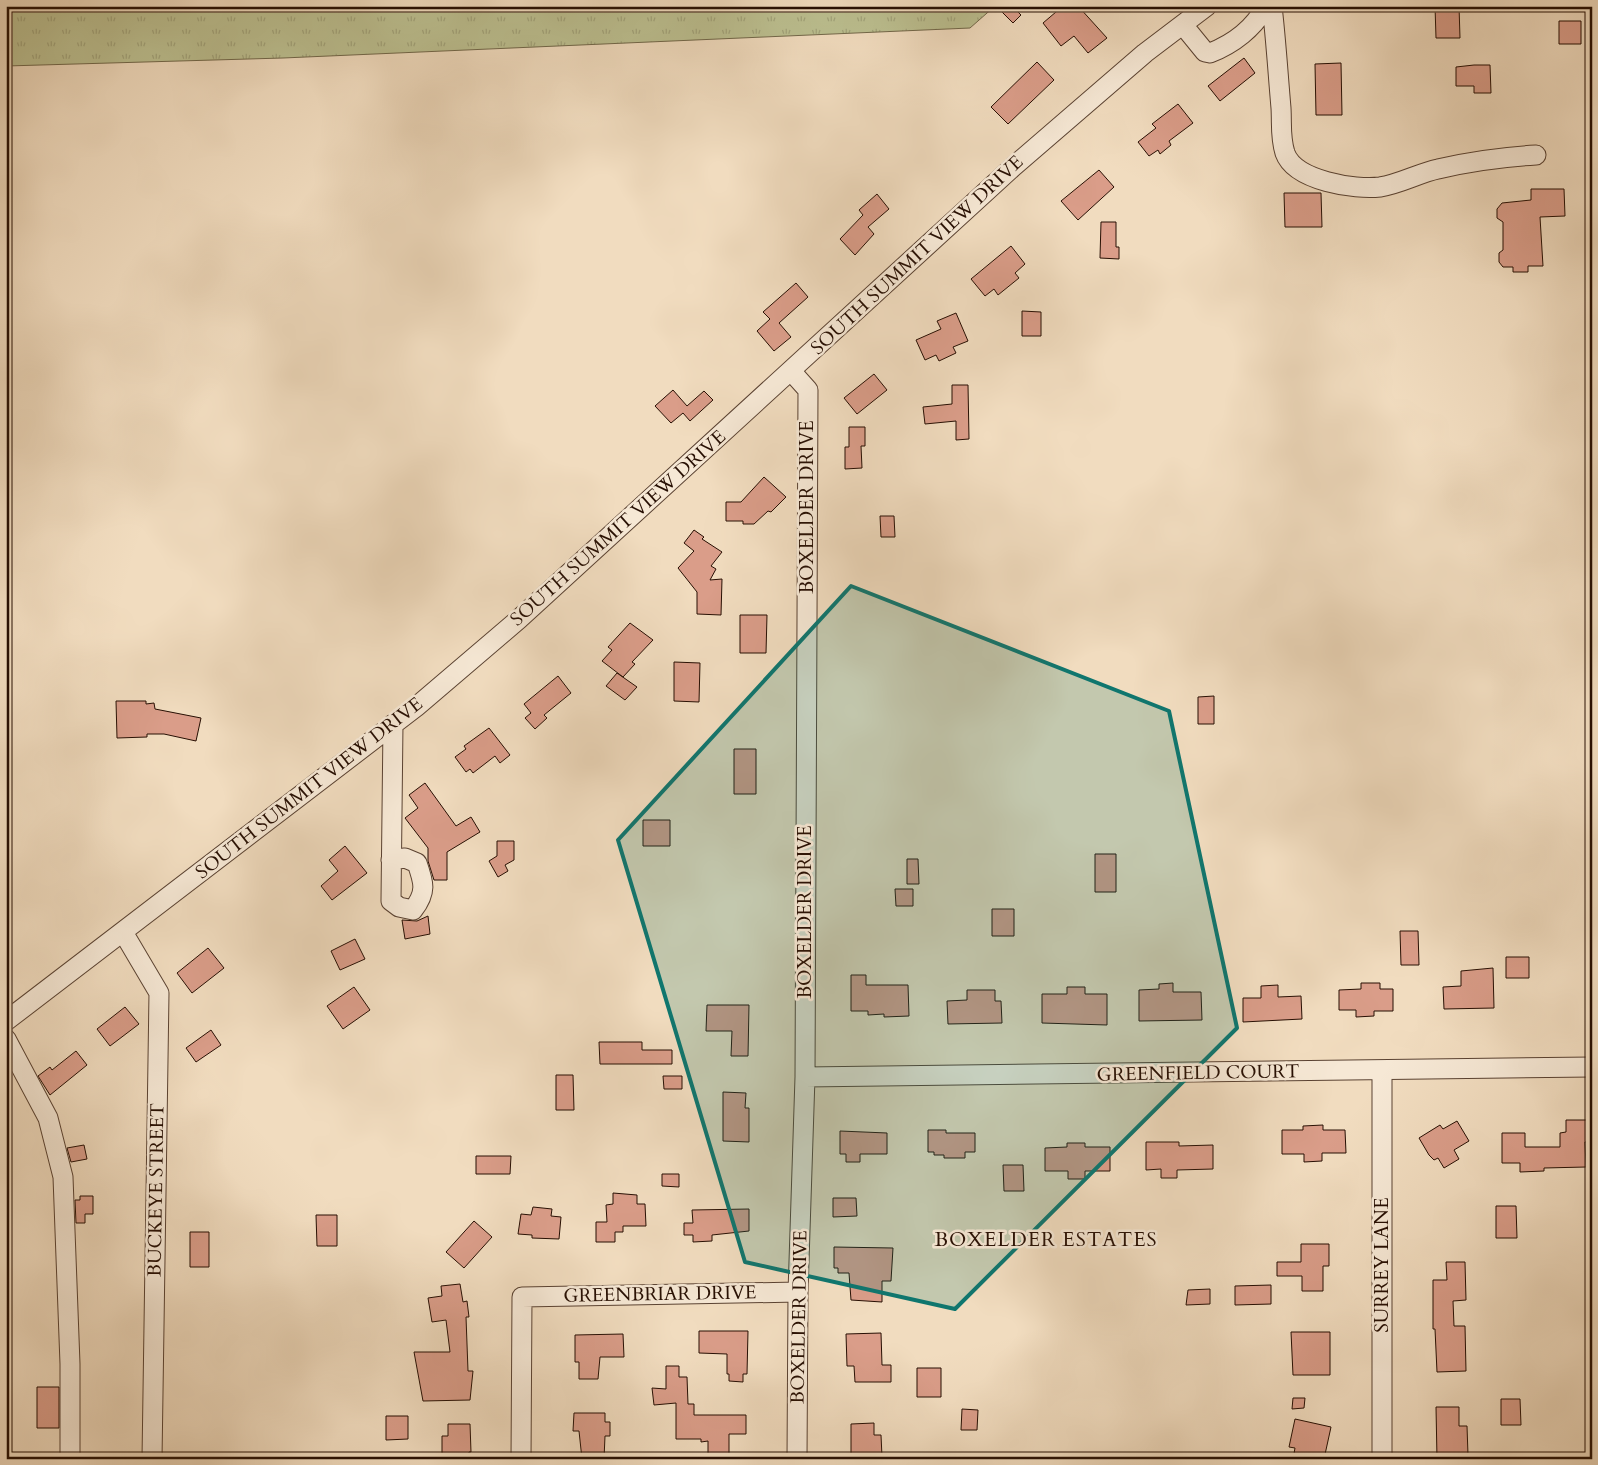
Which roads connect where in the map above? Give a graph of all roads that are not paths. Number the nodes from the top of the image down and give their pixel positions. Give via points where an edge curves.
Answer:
1 (1207, 6) edge
2 (1266, 6) edge
3 (1272, 6) edge
4 (1183, 25) junction
5 (1536, 155) dead end
6 (791, 371) junction
7 (393, 724) junction
8 (391, 860) dead end
9 (123, 932) junction
10 (6, 1021) edge
11 (6, 1039) edge
12 (1592, 1067) edge
13 (1382, 1071) junction
14 (805, 1077) junction
15 (798, 1292) junction
16 (70, 1459) edge
17 (152, 1459) edge
18 (521, 1459) edge
19 (797, 1459) edge
20 (1382, 1459) edge

1 - 4 street, SOUTH SUMMIT VIEW DRIVE
2 - 4 street via 1247,31 1210,53 1205,52
3 - 5 street via 1280,136 1286,156 1300,171 1343,185 1380,187 1437,169 1503,157
4 - 6 street, SOUTH SUMMIT VIEW DRIVE via 1145,53 1014,166
6 - 7 street, SOUTH SUMMIT VIEW DRIVE via 519,619
6 - 14 street, BOXELDER DRIVE via 808,390
7 - 8 street
7 - 9 street, SOUTH SUMMIT VIEW DRIVE
9 - 10 street, SOUTH SUMMIT VIEW DRIVE
9 - 17 street, BUCKEYE STREET via 159,993
11 - 16 street via 48,1118 64,1177
12 - 13 street, GREENFIELD COURT
13 - 14 street, GREENFIELD COURT
13 - 20 street, SURREY LANE
14 - 15 street, BOXELDER DRIVE
15 - 18 street, GREENBRIAR DRIVE via 522,1297
15 - 19 street, BOXELDER DRIVE

